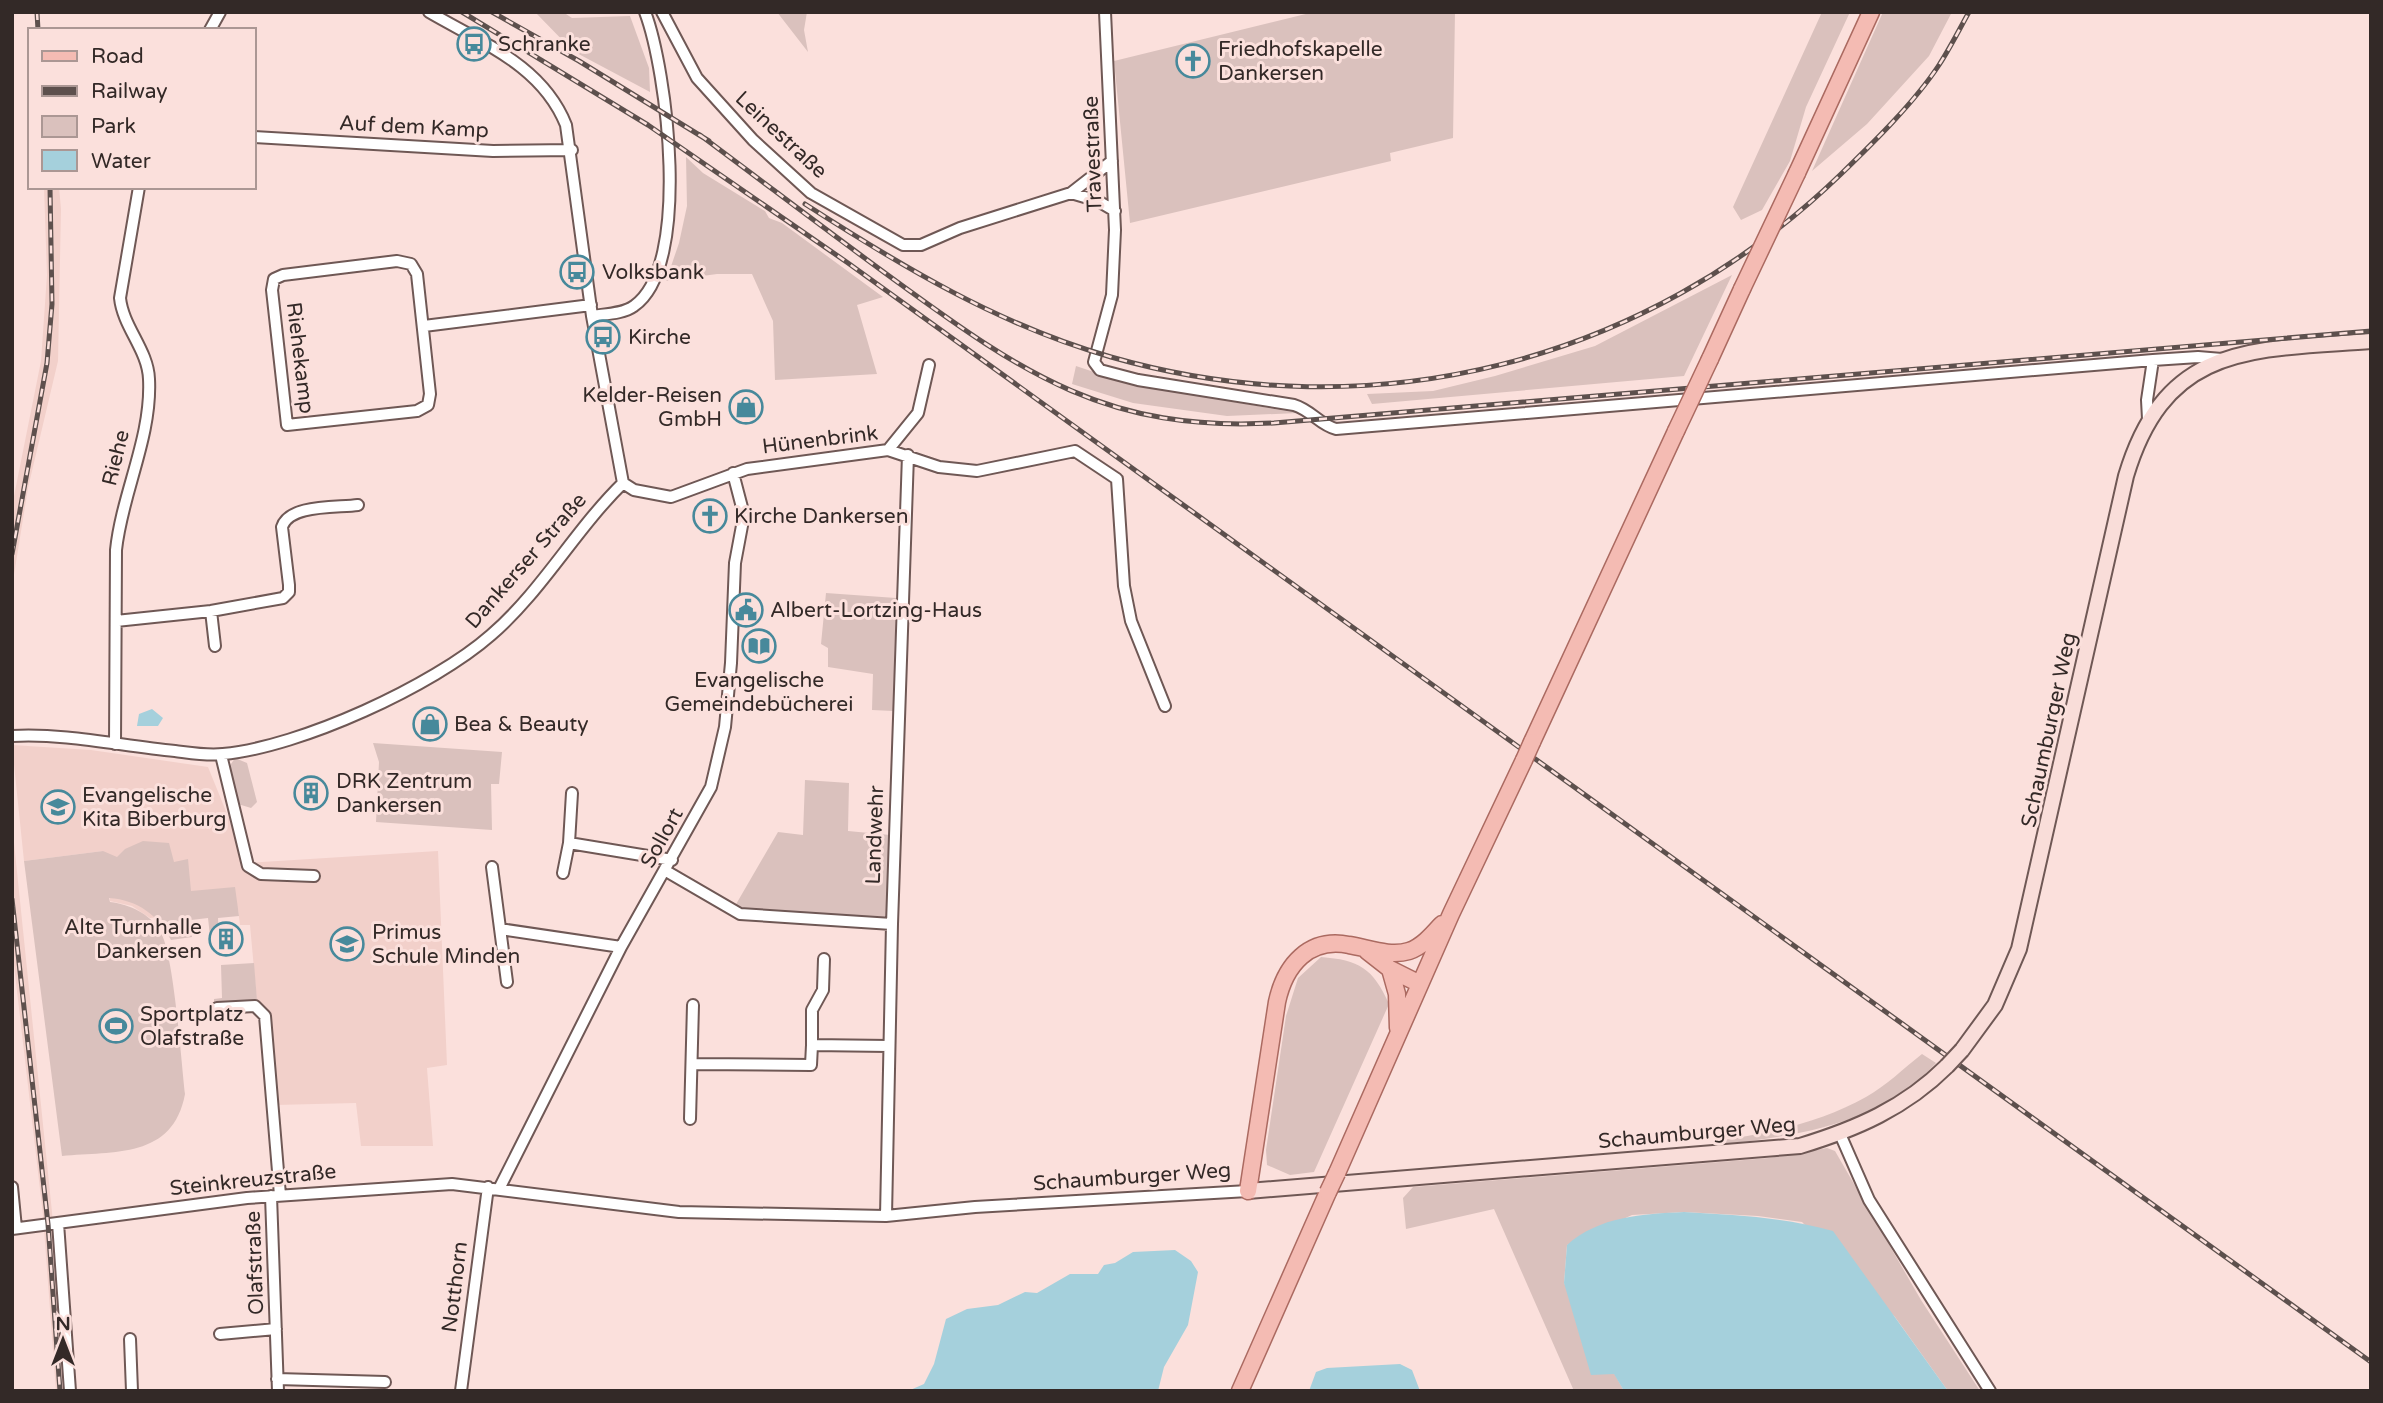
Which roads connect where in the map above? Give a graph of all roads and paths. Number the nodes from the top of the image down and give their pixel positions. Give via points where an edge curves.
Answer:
1 (220, 12) edge
2 (429, 12) edge
3 (645, 12) edge
4 (662, 12) edge
5 (1105, 12) edge
6 (1871, 12) edge
7 (211, 28) edge
8 (256, 137) edge
9 (572, 150) junction
10 (1112, 162) junction
11 (139, 189) edge
12 (1071, 193) junction
13 (1115, 211) junction
14 (592, 310) junction
15 (424, 326) junction
16 (2371, 341) edge
17 (2222, 359) junction
18 (2153, 360) junction
19 (929, 365) dead end
20 (2148, 419) junction
21 (888, 450) junction
22 (908, 455) junction
23 (733, 473) junction
24 (623, 483) junction
25 (358, 505) dead end
26 (211, 611) junction
27 (116, 621) junction
28 (215, 646) dead end
29 (1166, 706) dead end
30 (12, 736) edge
31 (115, 744) junction
32 (221, 755) junction
33 (572, 793) dead end
34 (569, 843) junction
35 (672, 860) junction
36 (492, 867) dead end
37 (666, 871) junction
38 (563, 873) dead end
39 (314, 876) dead end
40 (1451, 914) junction
41 (892, 924) junction
42 (500, 929) junction
43 (621, 947) junction
44 (1362, 948) junction
45 (1387, 952) junction
46 (824, 959) dead end
47 (1390, 969) junction
48 (1423, 976) junction
49 (508, 982) dead end
50 (693, 1006) dead end
51 (217, 1008) dead end
52 (1398, 1034) junction
53 (812, 1045) junction
54 (889, 1046) junction
55 (692, 1064) junction
56 (690, 1119) dead end
57 (1839, 1134) junction
58 (12, 1187) edge
59 (494, 1188) junction
60 (1248, 1191) junction
61 (276, 1196) junction
62 (886, 1216) junction
63 (58, 1223) junction
64 (14, 1228) edge
65 (276, 1329) junction
66 (220, 1334) dead end
67 (130, 1339) dead end
68 (277, 1379) junction
69 (385, 1382) dead end
70 (70, 1391) edge
71 (132, 1391) edge
72 (278, 1391) edge
73 (461, 1391) edge
74 (1240, 1391) edge
75 (1990, 1391) edge

1 - 7 street
2 - 9 street via 530,71 558,106
3 - 14 street via 661,71 668,235 652,282 640,300 625,310
4 - 12 street, Leinestraße via 696,78 753,140 811,193 903,245 921,245
5 - 10 street, Travestraße
6 - 40 main road, bridge
8 - 9 street, Auf dem Kamp via 493,151
9 - 14 street
10 - 12 street, Leinestraße
10 - 13 street, Travestraße
11 - 27 street, Riehe via 120,298 148,368 149,382 146,417 119,522
12 - 13 street
13 - 18 street, Travestraße via 1112,295 1094,362 1100,370 1294,405 1336,429
14 - 15 street
14 - 24 street
15 - 15 street, Riehekamp via 417,274 404,261 278,276 272,290 287,425 423,409 430,394
16 - 17 street, Schaumburger Weg via 2279,348
17 - 18 street
17 - 20 street, Schaumburger Weg via 2171,390
18 - 20 street
19 - 21 street via 918,412
20 - 57 street, Schaumburger Weg, bridge via 2126,476 2020,949 1995,1006 1947,1066 1886,1113
21 - 22 street, Hünenbrink
21 - 23 street, Hünenbrink
22 - 29 street, Hünenbrink via 939,467 977,471 1075,451 1117,479 1124,586 1131,621
22 - 41 street, Landwehr
23 - 24 street, Hünenbrink via 671,497 634,490
23 - 35 street, Sollort via 744,515 735,563 725,727 711,787
24 - 32 street, Dankerser Straße via 493,634 453,664 354,714 276,744
25 - 26 street via 288,516 282,527 289,592 283,598
26 - 27 street
26 - 28 street
27 - 31 street, Riehe
30 - 31 street, Dankerser Straße
31 - 32 street, Dankerser Straße
32 - 39 street via 248,866 261,874
33 - 34 street
34 - 35 street
34 - 38 street
35 - 37 street, Sollort
36 - 42 street
37 - 41 street via 740,914
37 - 43 street, Sollort
40 - 45 main road via 1419,947
40 - 48 main road
41 - 54 street, Landwehr
42 - 43 street
42 - 49 street
43 - 59 street, Sollort
44 - 45 main road
44 - 47 main road
44 - 60 main road via 1332,943 1313,947 1297,959 1282,982
45 - 48 main road
46 - 53 street via 823,990 812,1010
47 - 48 main road
47 - 52 main road via 1398,994
48 - 52 main road
50 - 55 street
51 - 61 street, Olafstraße via 255,1006 265,1016
52 - 74 main road, bridge
53 - 54 street
53 - 55 street via 811,1065
54 - 62 street, Landwehr
55 - 56 street
57 - 60 street, Schaumburger Weg via 1768,1150
57 - 75 street via 1869,1200
58 - 64 street
59 - 61 street, Steinkreuzstraße via 415,1186
59 - 62 street, Schaumburger Weg via 679,1212
59 - 73 street, Notthorn
60 - 62 street, Schaumburger Weg
61 - 63 street, Steinkreuzstraße
61 - 65 street, Olafstraße
63 - 64 street, Steinkreuzstraße
63 - 70 street
65 - 66 street, Olafstraße
65 - 68 street, Olafstraße
67 - 71 street
68 - 69 street
68 - 72 street, Olafstraße

